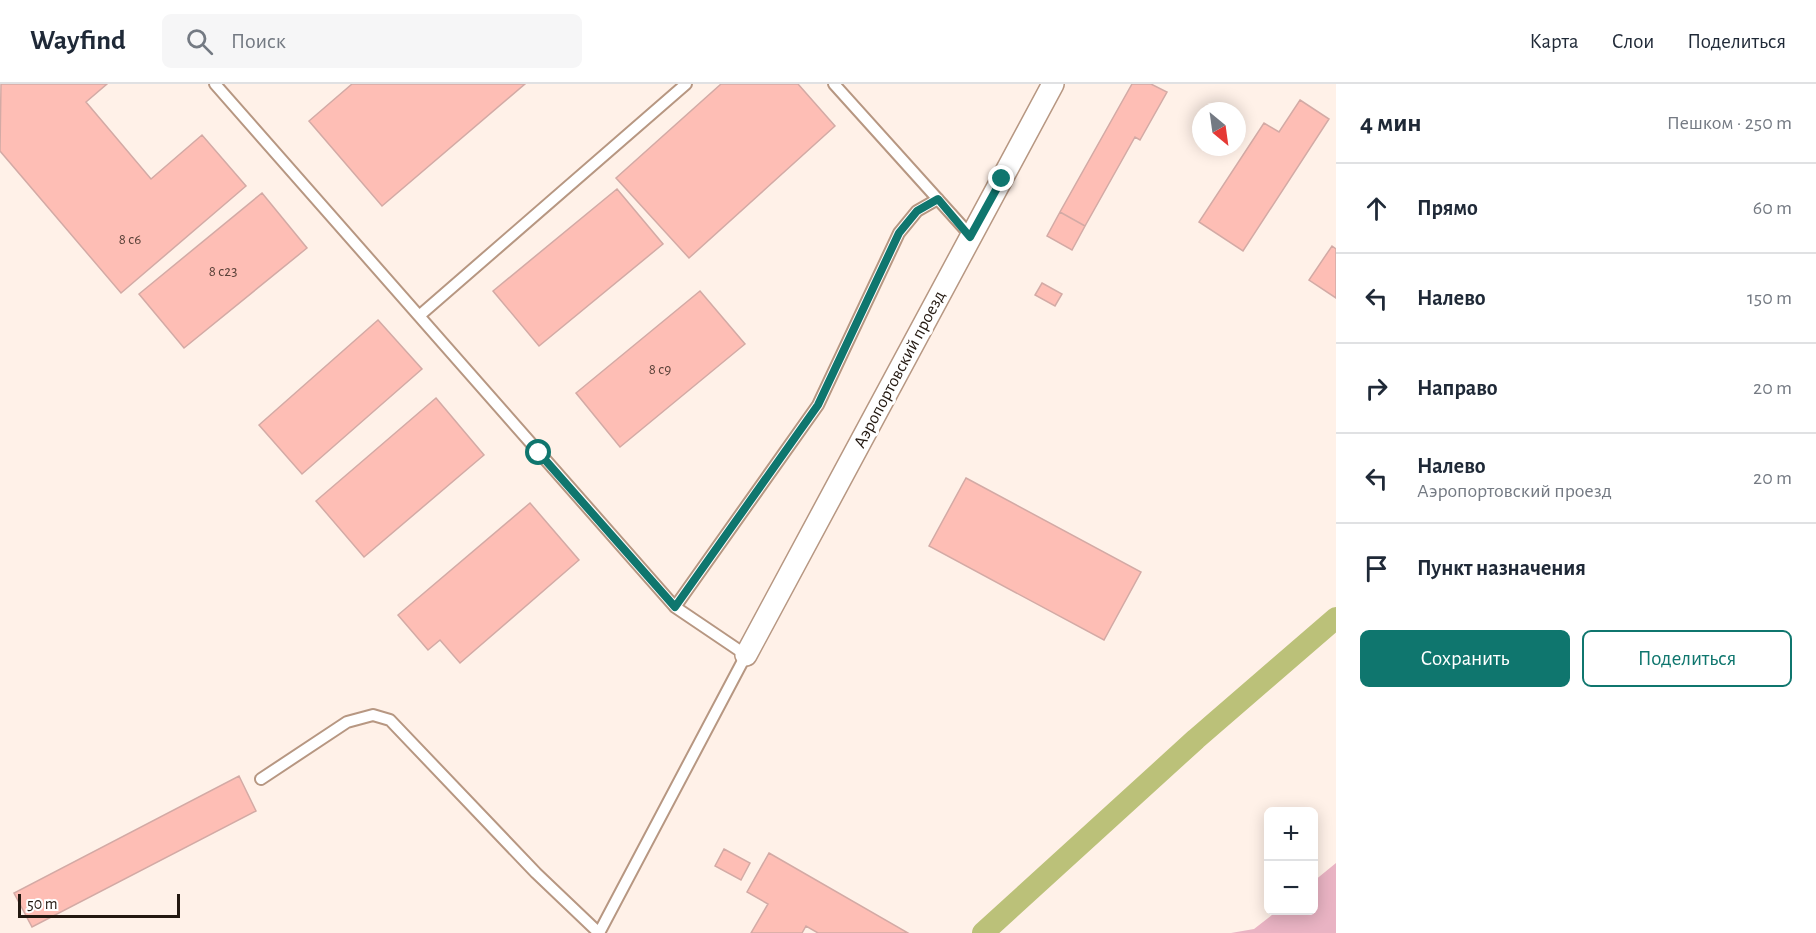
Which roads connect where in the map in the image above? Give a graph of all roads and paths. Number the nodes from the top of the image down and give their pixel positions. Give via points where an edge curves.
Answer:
1 (215, 84) edge
2 (686, 84) edge
3 (834, 84) edge
4 (1053, 84) edge
5 (938, 199) junction
6 (970, 237) junction
7 (419, 316) junction
8 (675, 607) junction
9 (746, 655) junction
10 (261, 779) dead end
11 (599, 933) edge

1 - 7 lane
2 - 7 lane
3 - 5 lane
4 - 6 street, Аэропортовский проезд
5 - 6 lane
5 - 8 lane via 917,211 899,233 818,405
6 - 9 street, Аэропортовский проезд
7 - 8 lane
8 - 9 lane
9 - 11 lane
10 - 11 lane via 347,722 373,714 390,720

